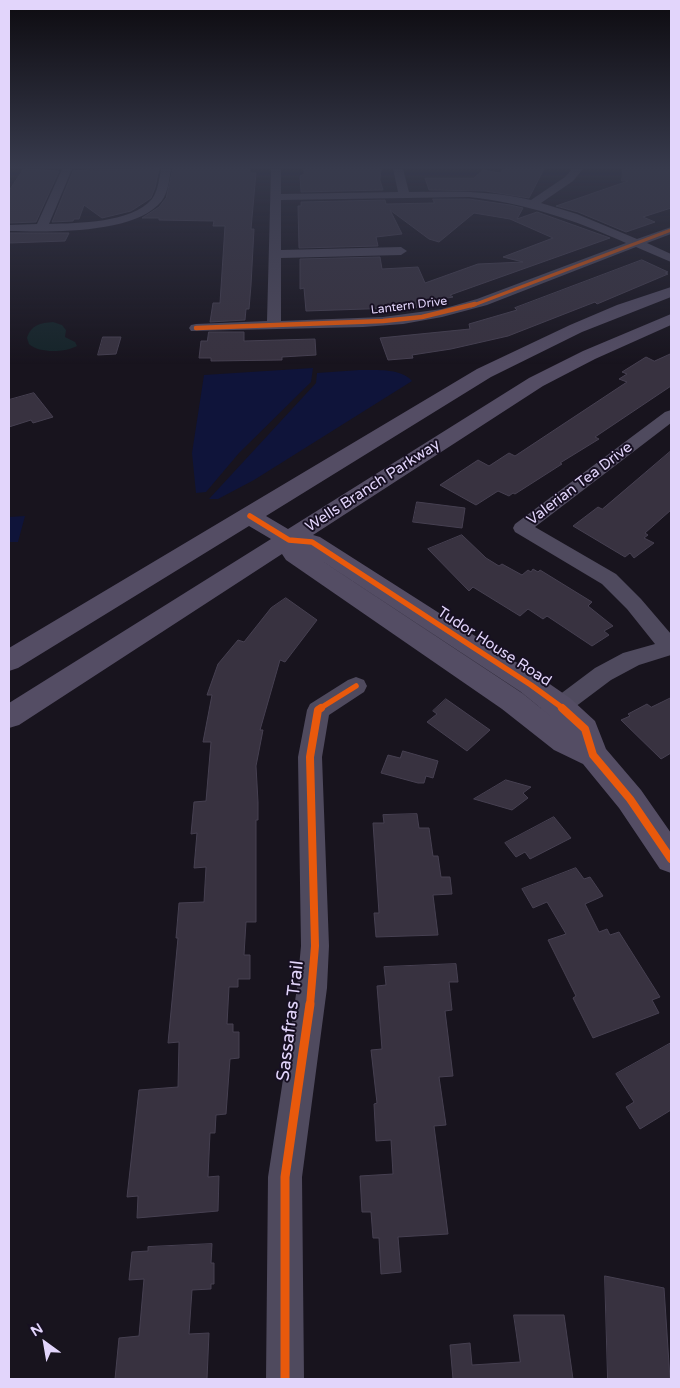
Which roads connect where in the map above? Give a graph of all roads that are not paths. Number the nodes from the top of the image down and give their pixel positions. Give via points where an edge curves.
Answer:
1 (275, 234) edge
2 (613, 234) edge
3 (662, 234) edge
4 (637, 244) junction
5 (401, 251) dead end
6 (275, 254) junction
7 (671, 258) edge
8 (671, 292) edge
9 (671, 319) edge
10 (274, 326) junction
11 (196, 328) dead end
12 (671, 415) edge
13 (250, 516) junction
14 (289, 540) junction
15 (670, 647) edge
16 (9, 661) edge
17 (356, 686) dead end
18 (560, 706) junction
19 (9, 717) edge
20 (539, 722) junction
21 (593, 755) junction
22 (671, 859) edge
23 (286, 1379) edge

1 - 6 street
2 - 4 street
3 - 4 street, Lantern Drive
4 - 7 street
4 - 10 street, Lantern Drive via 454,311 426,318
5 - 6 street
6 - 10 street
8 - 13 main road via 589,322 501,364
9 - 14 main road, Wells Branch Parkway via 589,354 536,382
10 - 11 street, Lantern Drive
12 - 15 street, Valerian Tea Drive via 522,528 609,579
13 - 14 main road, Tudor House Road
13 - 16 main road
14 - 18 main road, Tudor House Road via 312,542
14 - 19 main road, Wells Branch Parkway
14 - 20 main road, Tudor House Road via 294,554
15 - 18 street via 631,659 603,674
17 - 23 street, Sassafras Trail via 318,710 310,756 315,946 285,1177
18 - 20 street
18 - 21 main road, Tudor House Road via 585,730
20 - 21 main road, Tudor House Road via 564,742
21 - 22 main road, Tudor House Road via 630,798

